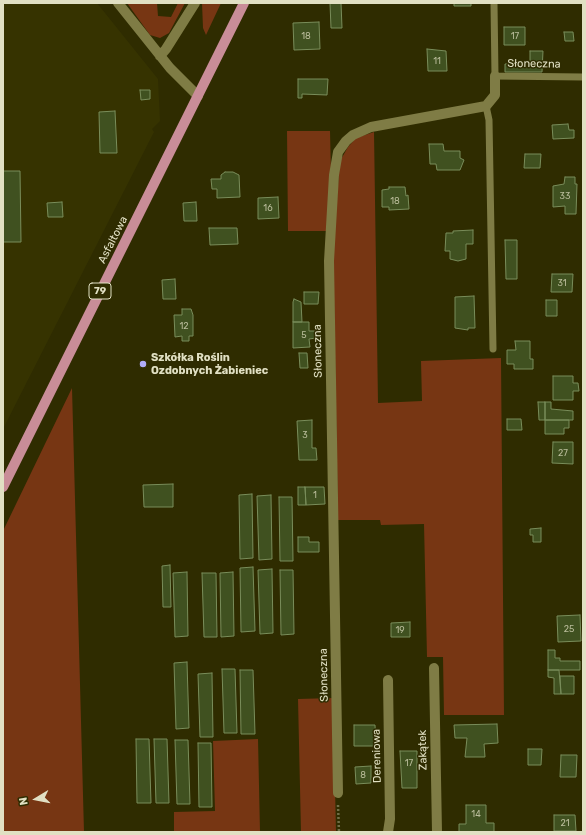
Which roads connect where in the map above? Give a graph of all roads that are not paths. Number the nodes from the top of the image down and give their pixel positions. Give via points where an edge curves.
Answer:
1 (118, 3) edge
2 (195, 3) edge
3 (244, 3) edge
4 (494, 3) edge
5 (160, 56) junction
6 (495, 76) junction
7 (583, 77) edge
8 (198, 96) junction
9 (486, 106) junction
10 (493, 349) dead end
11 (3, 486) edge
12 (434, 668) dead end
13 (388, 680) dead end
14 (338, 794) road end
15 (388, 832) edge
16 (437, 832) edge

1 - 5 street
2 - 5 street
3 - 8 main road, Asfaltowa / 79
4 - 6 lane
5 - 8 street
6 - 7 lane, Słoneczna
6 - 9 street, Słoneczna via 495,95
8 - 11 main road, Asfaltowa / 79
9 - 10 lane via 489,120
9 - 14 street, Słoneczna via 371,127 353,135 338,152 334,175 329,262
12 - 16 street, Zakątek
13 - 15 street, Dereniowa

